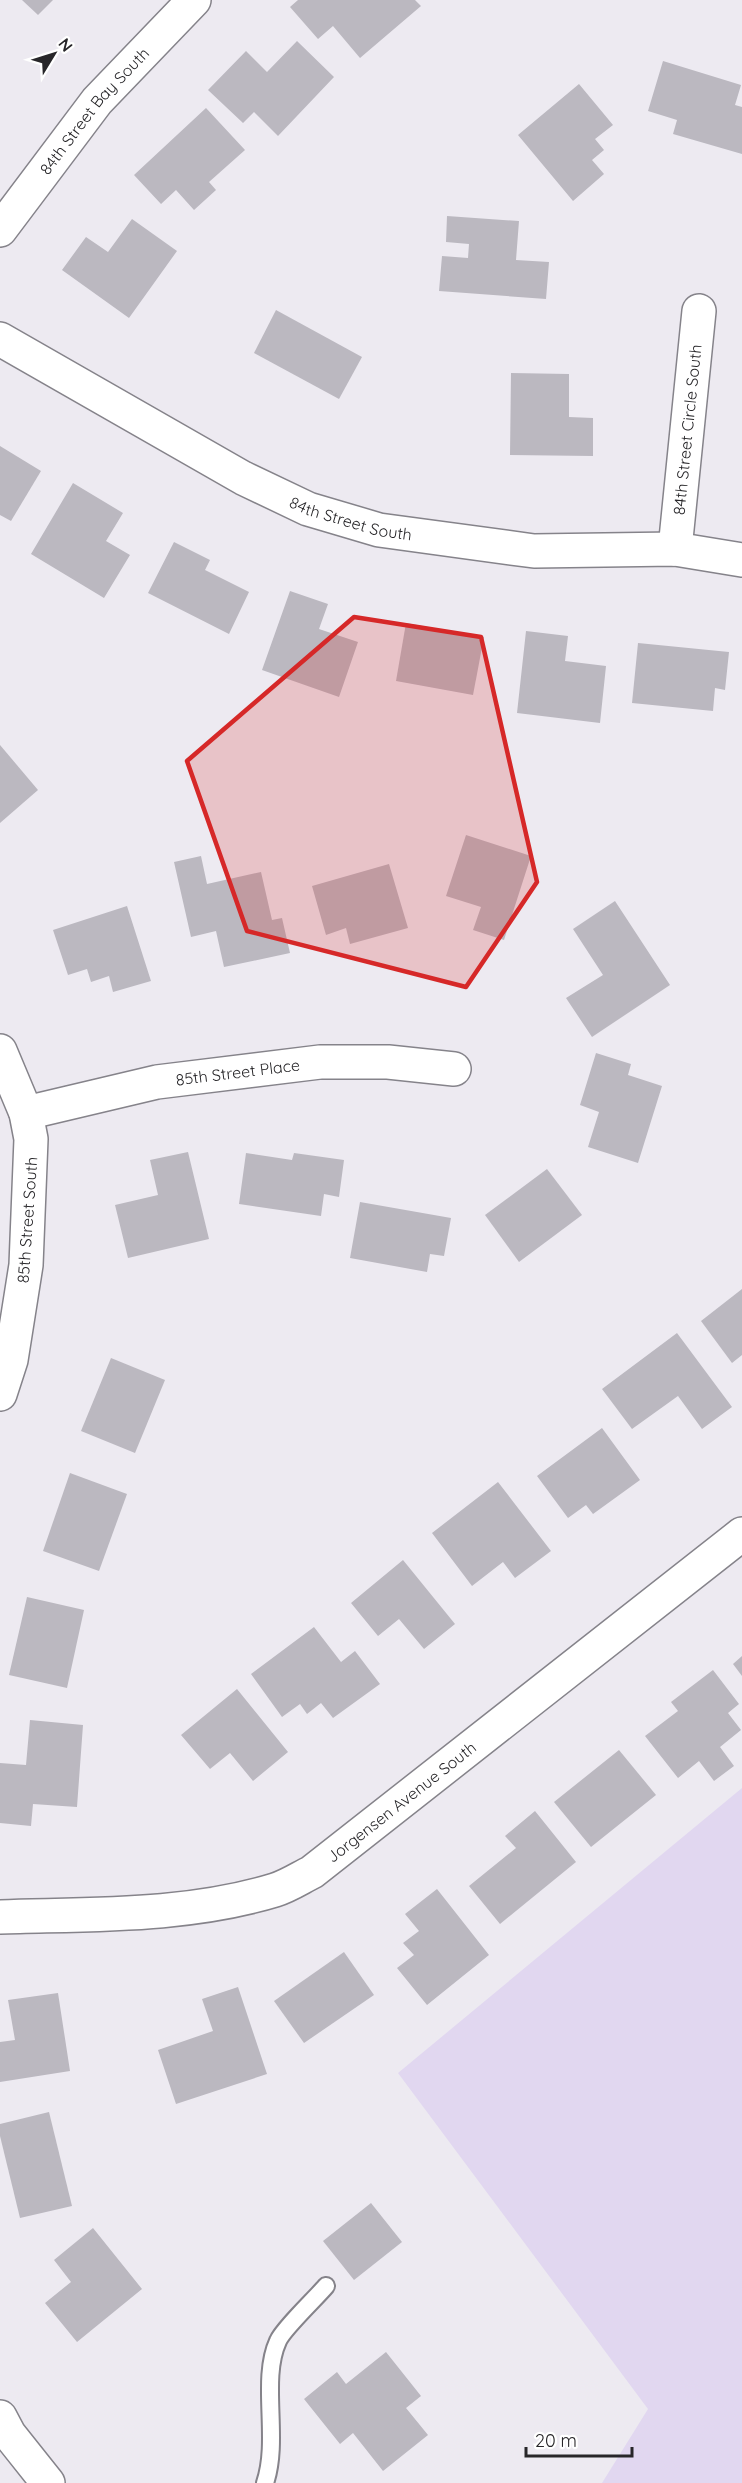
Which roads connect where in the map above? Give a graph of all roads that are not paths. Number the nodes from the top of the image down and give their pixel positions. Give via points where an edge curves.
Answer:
1 (194, 0) edge
2 (0, 230) edge
3 (699, 311) dead end
4 (0, 339) edge
5 (675, 549) junction
6 (742, 560) edge
7 (0, 1050) edge
8 (454, 1069) dead end
9 (26, 1113) junction
10 (0, 1394) edge
11 (742, 1534) edge
12 (0, 1917) edge
13 (327, 2286) dead end
14 (0, 2417) edge
15 (48, 2483) edge
16 (265, 2483) edge

1 - 2 street, 84th Street Bay South via 97,101
3 - 5 street, 84th Street Circle South
4 - 5 street, 84th Street South via 243,478 308,509 379,530 534,551
5 - 6 street, 84th Street South
7 - 9 street, 85th Street South
8 - 9 street, 85th Street Place via 388,1062 320,1062 157,1082
9 - 10 street, 85th Street South via 31,1139 26,1265 11,1360
11 - 12 street, Jorgensen Avenue South via 312,1872 277,1889 231,1901 143,1912
13 - 16 lane via 278,2340 272,2365 271,2464
14 - 15 street

